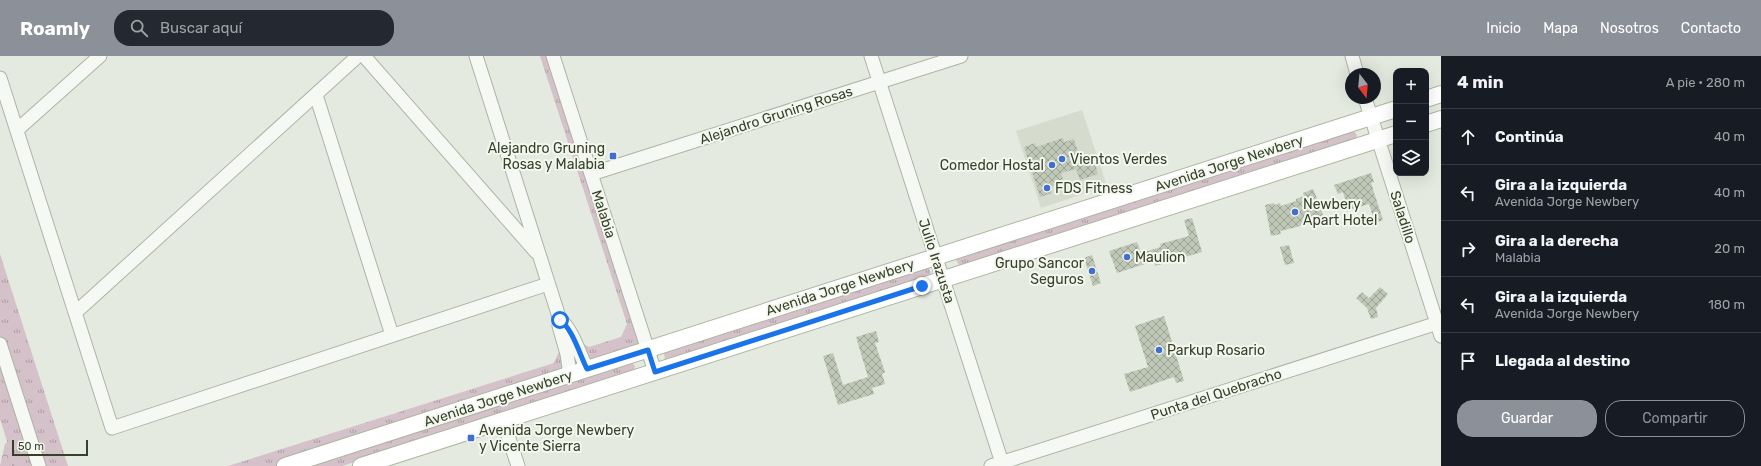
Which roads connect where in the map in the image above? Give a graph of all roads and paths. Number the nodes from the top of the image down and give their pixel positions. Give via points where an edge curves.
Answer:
1 (100, 56) edge
2 (358, 56) edge
3 (364, 56) edge
4 (476, 56) edge
5 (553, 56) edge
6 (871, 56) edge
7 (961, 56) edge
8 (1352, 56) edge
9 (1355, 68) edge
10 (0, 78) edge
11 (879, 82) junction
12 (1441, 94) edge
13 (316, 95) junction
14 (1429, 98) edge
15 (1367, 104) edge
16 (1393, 110) edge
17 (1371, 117) junction
18 (1441, 119) edge
19 (1429, 123) edge
20 (17, 130) junction
21 (1393, 135) edge
22 (1378, 139) junction
23 (591, 174) junction
24 (540, 256) junction
25 (935, 257) junction
26 (943, 279) junction
27 (548, 284) junction
28 (75, 313) junction
29 (560, 320) junction
30 (1440, 327) edge
31 (392, 335) junction
32 (0, 344) edge
33 (648, 350) junction
34 (587, 369) junction
35 (655, 372) junction
36 (570, 375) junction
37 (503, 420) junction
38 (999, 465) edge
39 (39, 466) edge
40 (285, 466) edge
41 (361, 466) edge
42 (518, 466) edge

1 - 20 street
2 - 13 street
3 - 24 street
4 - 24 street
5 - 23 street, Malabia
6 - 11 street, Julio Irazusta
7 - 11 street, Alejandro Gruning Rosas
8 - 9 street
10 - 20 street
11 - 23 street, Alejandro Gruning Rosas
11 - 25 street, Julio Irazusta
12 - 14 main road
13 - 28 street
13 - 31 street
15 - 17 street, Saladillo
16 - 17 main road, Avenida Jorge Newbery
17 - 22 street, Saladillo
17 - 25 main road, Avenida Jorge Newbery
18 - 19 main road
20 - 28 street
21 - 22 main road, Avenida Jorge Newbery
22 - 26 main road, Avenida Jorge Newbery
22 - 30 street, Saladillo
23 - 33 street, Malabia
24 - 27 street
25 - 26 street, Julio Irazusta
25 - 33 main road, Avenida Jorge Newbery
26 - 35 main road, Avenida Jorge Newbery
26 - 38 street, Julio Irazusta
27 - 29 street
27 - 31 street
28 - 31 street via 112,428
29 - 34 street via 572,336
29 - 36 street via 559,326 568,354
30 - 38 street, Punta del Quebracho
32 - 39 street
33 - 34 main road, Avenida Jorge Newbery
33 - 35 street, Malabia
34 - 36 main road, Avenida Jorge Newbery
35 - 37 main road, Avenida Jorge Newbery
36 - 40 main road, Avenida Jorge Newbery
37 - 41 main road, Avenida Jorge Newbery
37 - 42 street

